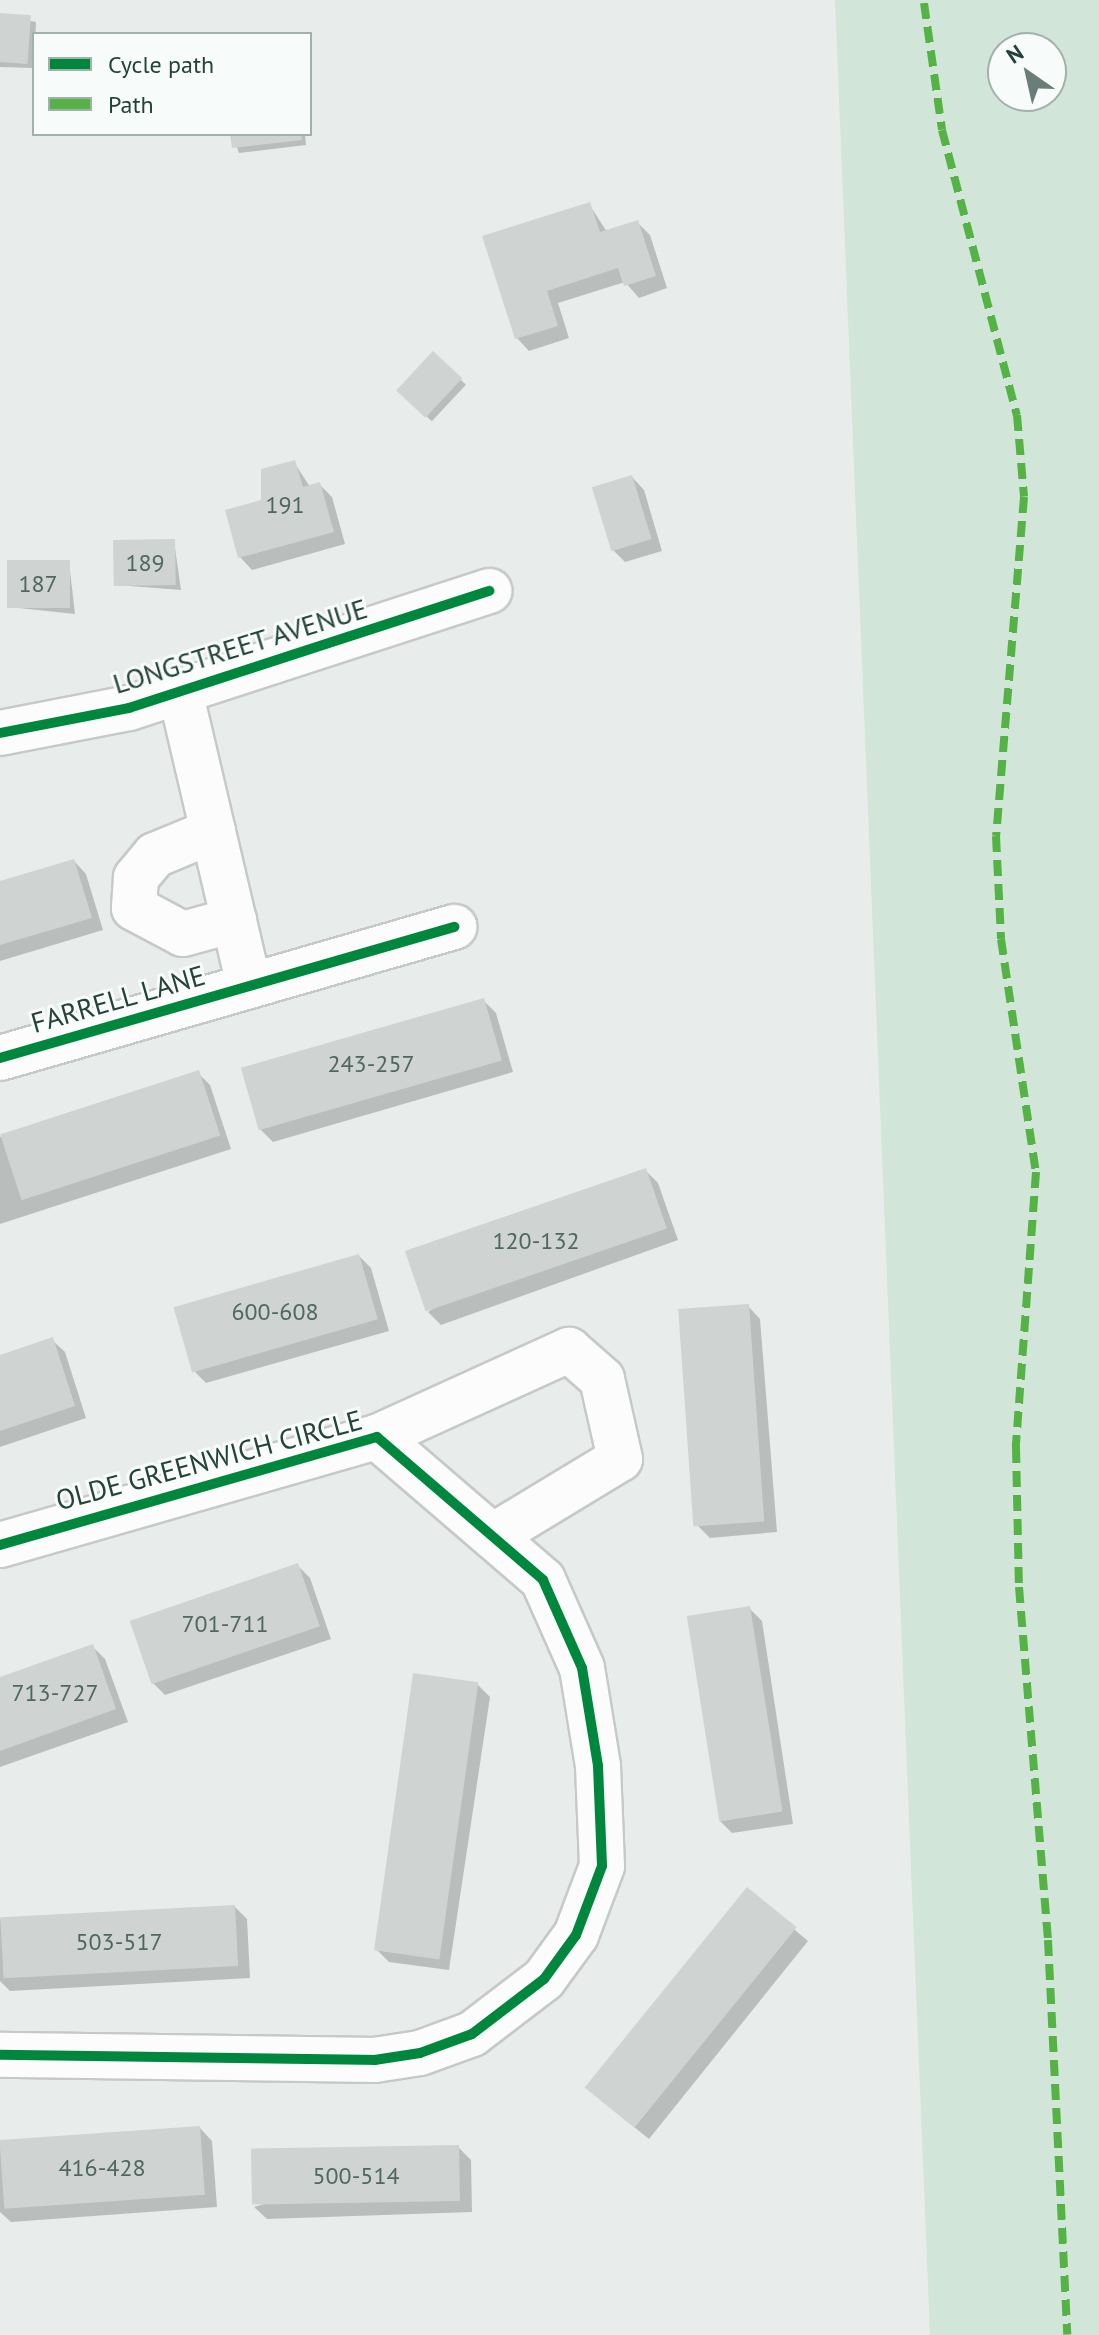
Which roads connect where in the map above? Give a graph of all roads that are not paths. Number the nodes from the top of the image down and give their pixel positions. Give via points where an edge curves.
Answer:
1 (490, 591) dead end
2 (180, 691) junction
3 (0, 733) edge
4 (213, 831) junction
5 (234, 920) junction
6 (454, 927) dead end
7 (249, 986) junction
8 (0, 1058) edge
9 (377, 1437) junction
10 (493, 1536) junction
11 (0, 1545) edge
12 (0, 2055) edge

1 - 2 street, LONGSTREET AVENUE
2 - 3 street, LONGSTREET AVENUE
2 - 4 street, FARRELL LANE
4 - 5 street, FARRELL LANE
4 - 5 street, FARRELL LANE via 155,855 136,878 134,908 183,934
5 - 7 street, FARRELL LANE
6 - 7 street
7 - 8 street, FARRELL LANE
9 - 10 street, OLDE GREENWICH CIRCLE
9 - 10 street via 569,1350 602,1379 620,1459
9 - 11 street, OLDE GREENWICH CIRCLE
10 - 12 street, OLDE GREENWICH CIRCLE via 543,1580 582,1668 598,1766 602,1866 576,1935 544,1979 472,2034 375,2060

